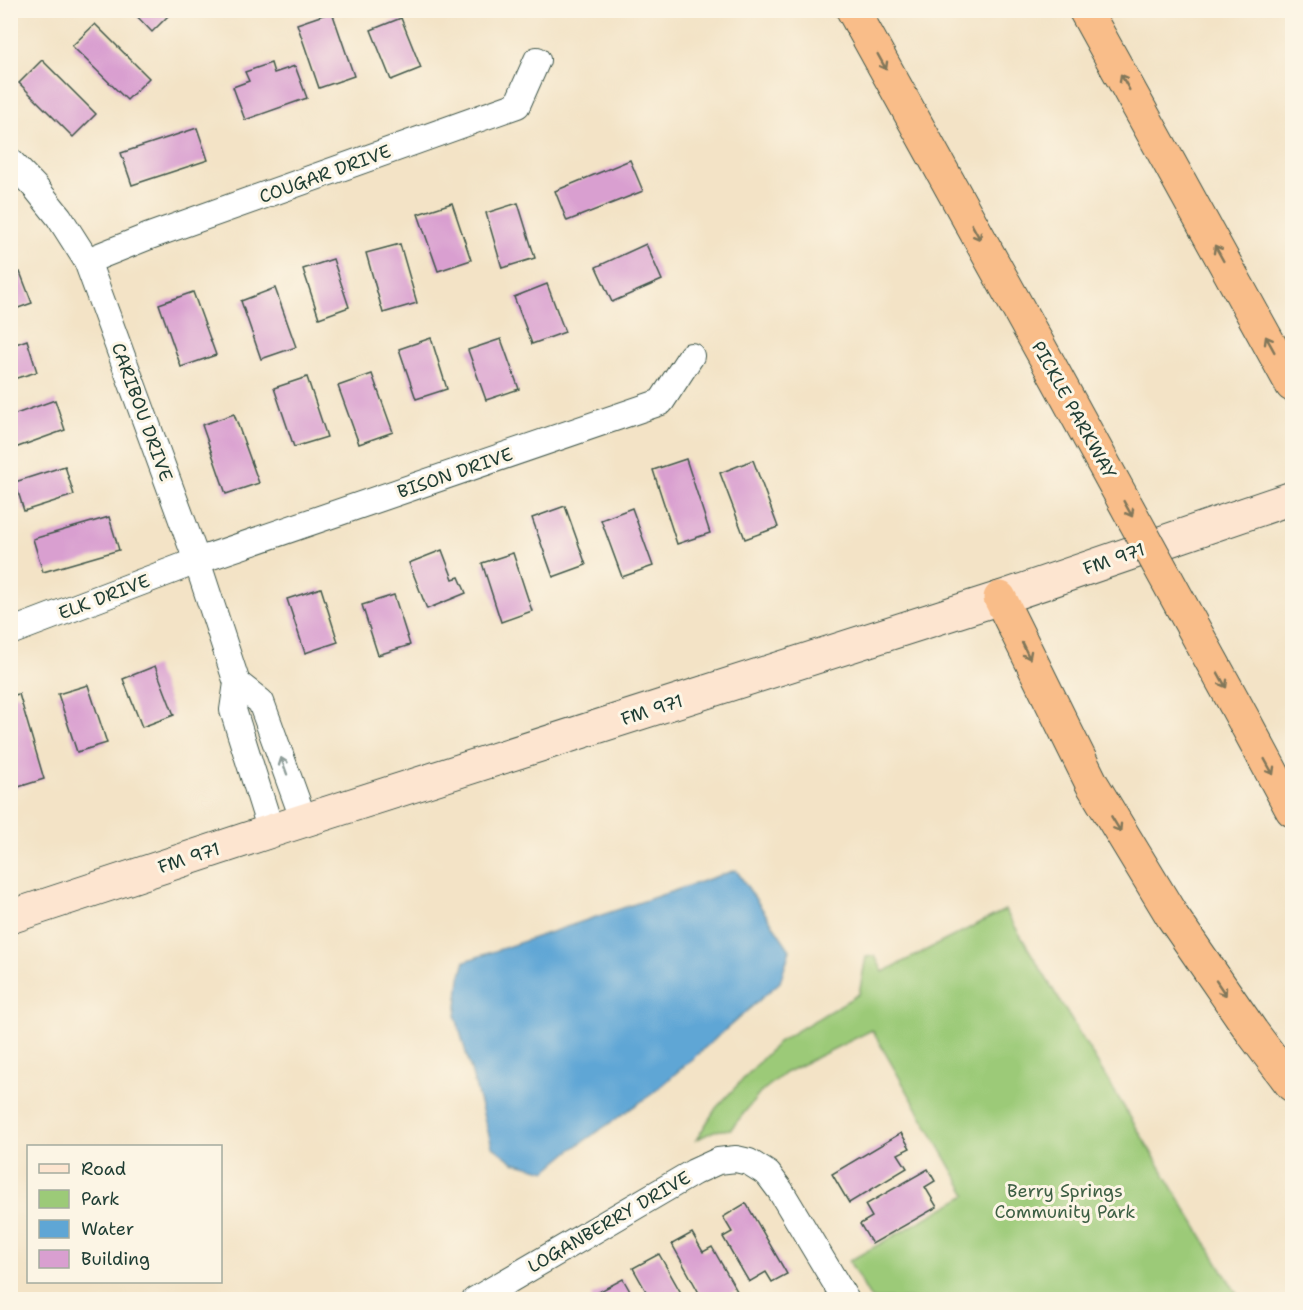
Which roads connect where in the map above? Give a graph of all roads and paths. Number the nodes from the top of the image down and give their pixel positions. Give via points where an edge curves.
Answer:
1 (853, 10) edge
2 (1085, 10) edge
3 (537, 60) dead end
4 (10, 161) edge
5 (87, 261) junction
6 (691, 356) dead end
7 (1293, 385) edge
8 (1293, 498) edge
9 (197, 561) junction
10 (1000, 598) junction
11 (10, 632) edge
12 (237, 683) junction
13 (1293, 810) edge
14 (304, 821) junction
15 (271, 831) junction
16 (10, 917) edge
17 (1293, 1085) edge
18 (475, 1299) edge
19 (846, 1299) edge

1 -> 13 highway, PICKLE PARKWAY, bridge
7 -> 2 highway
3 - 5 street, COUGAR DRIVE via 517,105
4 - 5 street, CARIBOU DRIVE via 59,217
5 - 9 street, CARIBOU DRIVE
6 - 9 street, BISON DRIVE via 661,402
8 - 10 main road, FM 971 / FM 971
9 - 11 street, ELK DRIVE
9 - 12 street, CARIBOU DRIVE
10 - 14 main road, FM 971 / FM 971
10 -> 17 highway via 1092,784 1172,916
14 -> 12 street via 261,702
12 - 15 street, CARIBOU DRIVE via 233,710
14 - 15 main road, FM 971 / FM 971
15 - 16 main road, FM 971 / FM 971
18 - 19 street, LOGANBERRY DRIVE via 694,1172 718,1161 736,1159 768,1174

